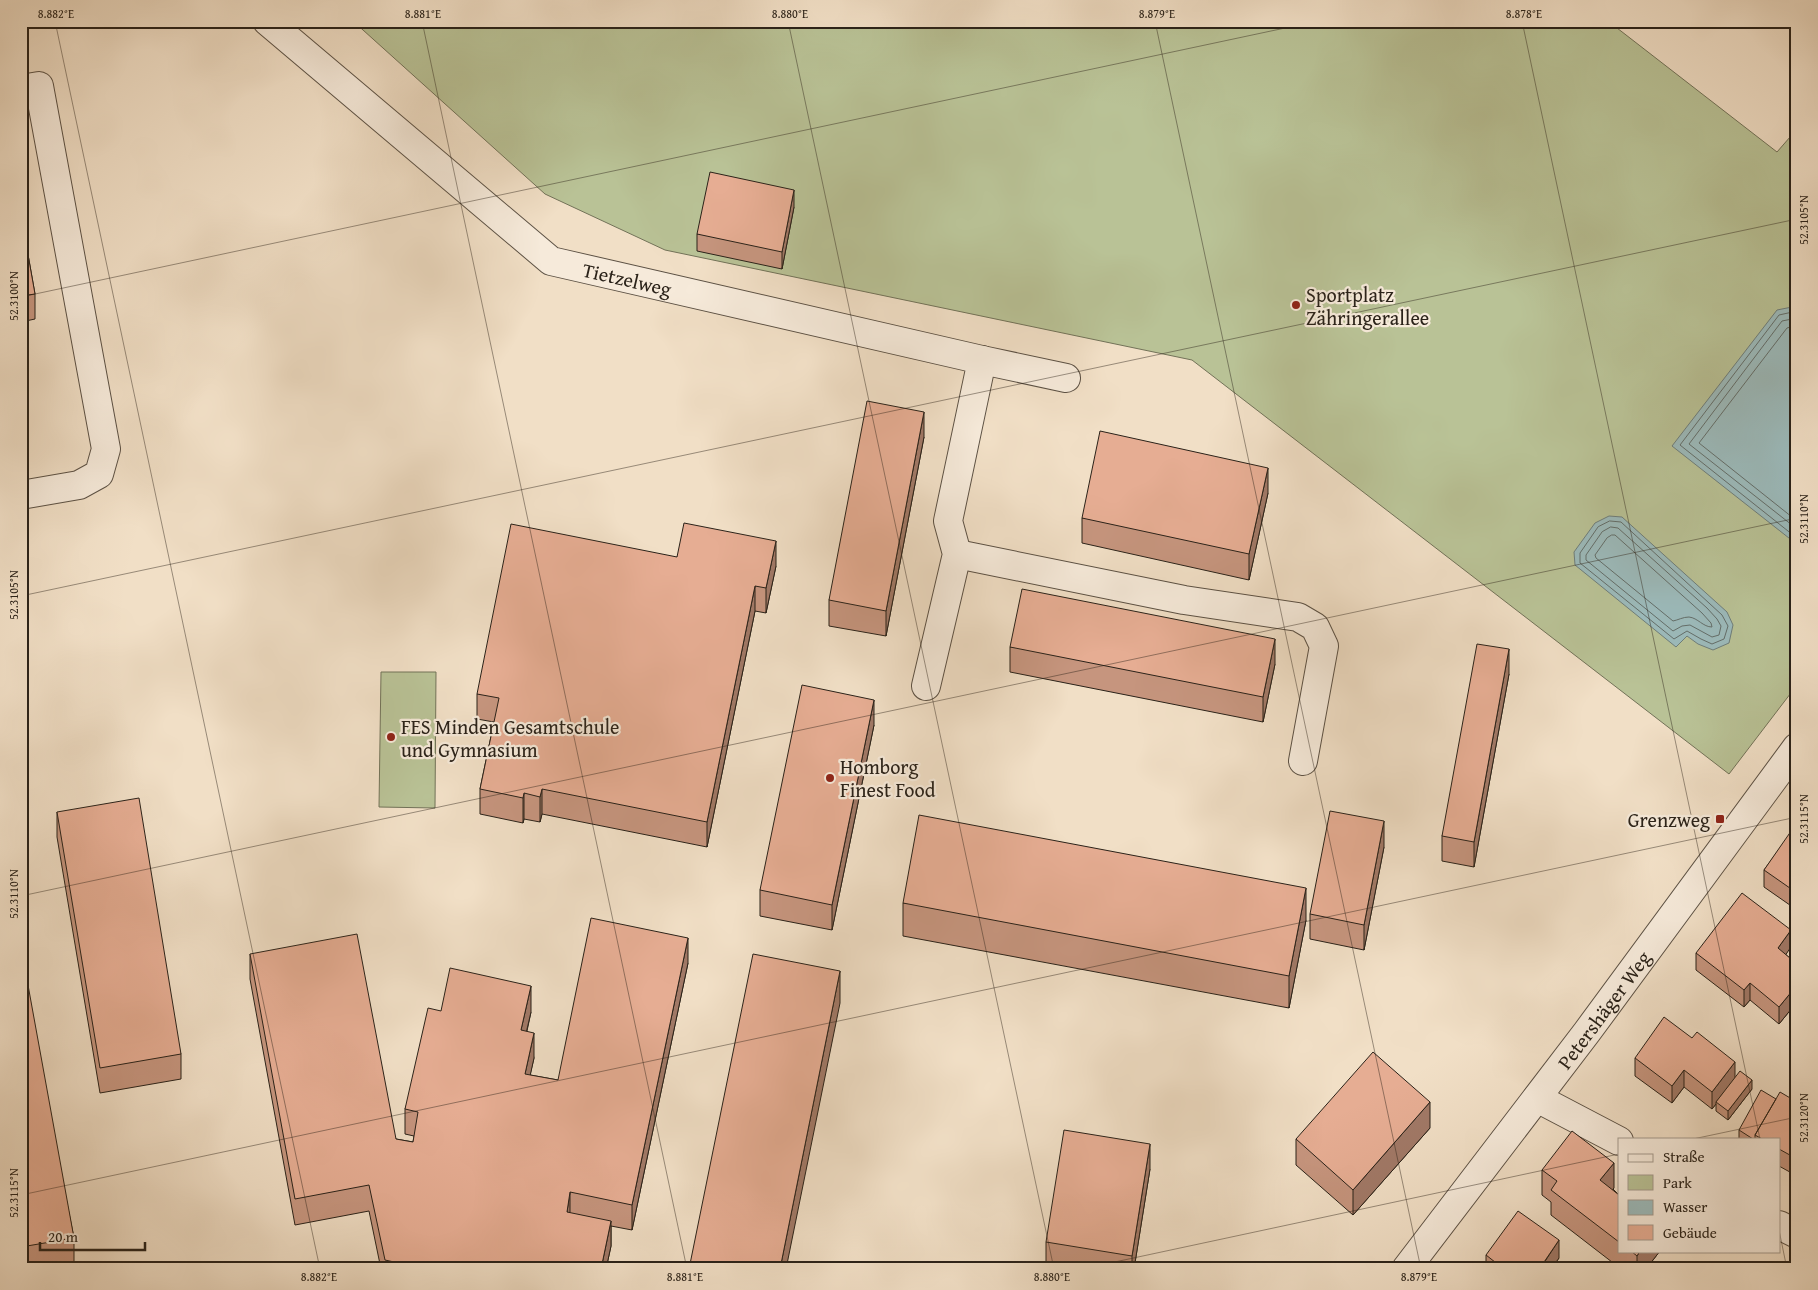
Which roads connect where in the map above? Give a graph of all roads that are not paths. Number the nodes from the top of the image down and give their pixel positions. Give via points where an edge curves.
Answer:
1 (267, 21) edge
2 (21, 89) edge
3 (982, 360) junction
4 (1066, 378) dead end
5 (21, 495) edge
6 (957, 554) junction
7 (926, 686) dead end
8 (1797, 747) edge
9 (1304, 761) dead end
10 (1538, 1098) junction
11 (1618, 1140) edge
12 (1780, 1226) edge
13 (1797, 1234) edge
14 (1406, 1269) edge

1 - 3 street, Tietzelweg via 551,261
2 - 5 street via 39,86 106,449 100,474 79,485
3 - 4 street, Tietzelweg
3 - 6 street via 948,521
6 - 7 street
6 - 9 street via 1184,600 1298,617 1315,626 1324,646
8 - 10 street, Petershäger Weg
10 - 11 street
10 - 14 street, Petershäger Weg
12 - 13 street

